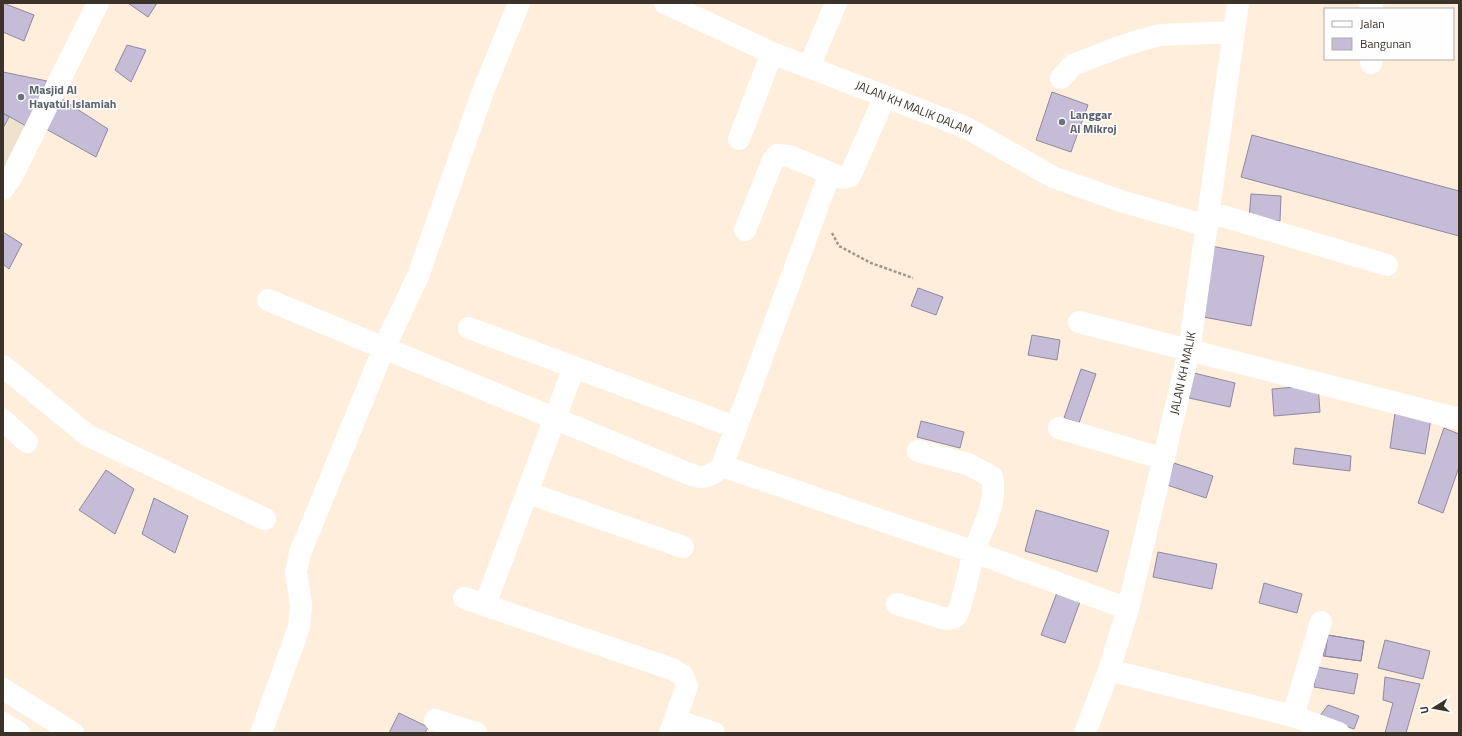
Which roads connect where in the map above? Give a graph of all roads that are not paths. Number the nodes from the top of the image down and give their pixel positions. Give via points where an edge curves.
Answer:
1 (98, 3) edge
2 (519, 3) edge
3 (665, 3) edge
4 (836, 3) edge
5 (1238, 3) edge
6 (1234, 32) junction
7 (772, 53) junction
8 (809, 67) junction
9 (1062, 78) dead end
10 (885, 96) junction
11 (739, 139) dead end
12 (830, 173) junction
13 (3, 189) edge
14 (1208, 219) junction
15 (745, 230) dead end
16 (1387, 265) dead end
17 (268, 300) dead end
18 (1079, 322) dead end
19 (469, 328) dead end
20 (384, 348) junction
21 (1189, 351) junction
22 (3, 366) edge
23 (574, 367) junction
24 (555, 419) junction
25 (1459, 419) edge
26 (3, 420) edge
27 (724, 423) dead end
28 (1059, 428) dead end
29 (27, 442) dead end
30 (918, 452) dead end
31 (1164, 459) junction
32 (722, 466) junction
33 (528, 493) junction
34 (265, 519) dead end
35 (683, 547) dead end
36 (974, 552) junction
37 (464, 598) dead end
38 (897, 604) dead end
39 (485, 605) junction
40 (1128, 609) junction
41 (1321, 622) dead end
42 (1109, 670) junction
43 (3, 689) edge
44 (1293, 716) junction
45 (435, 720) dead end
46 (3, 723) edge
47 (672, 726) edge
48 (19, 733) edge
49 (73, 733) edge
50 (261, 733) edge
51 (476, 733) edge
52 (714, 733) edge
53 (1085, 733) edge
54 (1339, 733) edge

1 - 13 street via 12,176
2 - 20 street via 482,94 418,276
3 - 7 street, JALAN KH MALIK DALAM
4 - 8 street
5 - 6 street, JALAN KH MALIK
6 - 9 street via 1160,35 1141,40 1072,66
6 - 14 street, JALAN KH MALIK
7 - 8 street, JALAN KH MALIK DALAM
7 - 11 street
8 - 10 street, JALAN KH MALIK DALAM
10 - 12 street via 850,176 843,178
10 - 14 street, JALAN KH MALIK DALAM via 967,128 1053,177 1121,201
12 - 15 street via 789,156 777,155
12 - 32 street
14 - 16 street, JALAN KH MALIK DALAM
14 - 21 street, JALAN KH MALIK
17 - 20 street
18 - 21 street
19 - 23 street
20 - 24 street
20 - 50 street via 300,553 296,572 301,605 299,627
21 - 25 street
21 - 31 street, JALAN KH MALIK
22 - 34 street via 87,436
23 - 24 street
23 - 27 street
24 - 32 street via 694,476 713,475
24 - 33 street
26 - 29 street
28 - 31 street
30 - 36 street via 968,464 992,477 992,499
31 - 40 street, JALAN KH MALIK
32 - 36 street
33 - 35 street
33 - 39 street
36 - 38 street via 960,608 954,618 946,619
36 - 40 street
37 - 39 street
39 - 47 street via 672,669 683,676 686,686
40 - 42 street, JALAN KH MALIK
41 - 44 street
42 - 44 street
42 - 53 street, JALAN KH MALIK
43 - 49 street
44 - 54 street
45 - 51 street
46 - 48 street
47 - 52 street

